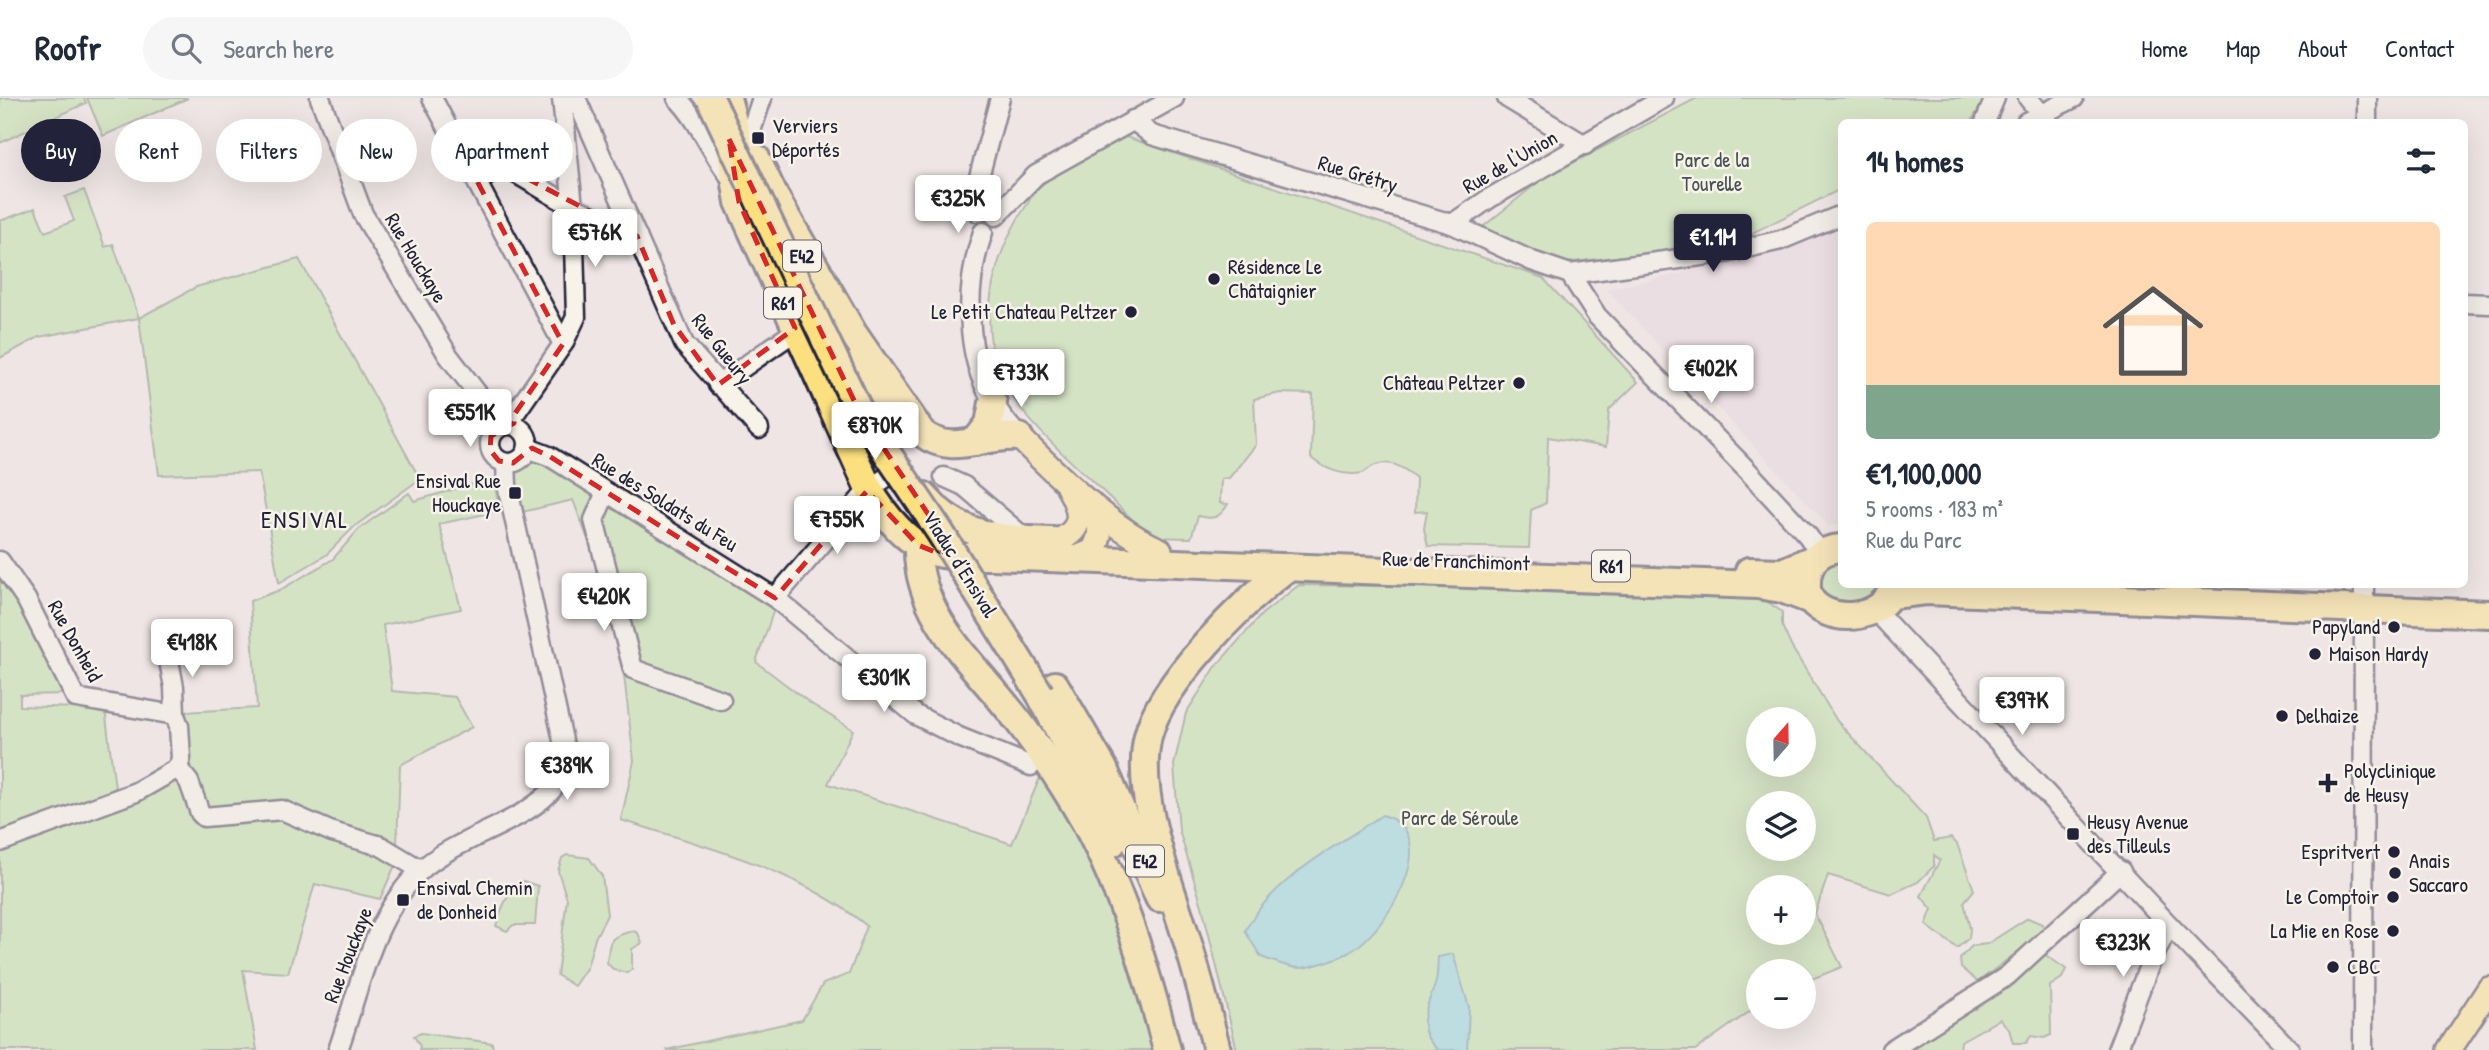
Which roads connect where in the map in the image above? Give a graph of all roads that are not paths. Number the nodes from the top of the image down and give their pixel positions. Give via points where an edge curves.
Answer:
1 (320, 98) edge
2 (432, 98) edge
3 (562, 98) edge
4 (576, 98) edge
5 (677, 98) edge
6 (710, 98) edge
7 (726, 98) edge
8 (762, 98) edge
9 (1000, 98) edge
10 (1174, 98) edge
11 (1507, 98) edge
12 (1664, 98) edge
13 (1995, 98) edge
14 (2028, 98) edge
15 (2074, 98) edge
16 (2367, 98) edge
17 (443, 119) edge
18 (1986, 119) edge
19 (2038, 119) edge
20 (2040, 119) edge
21 (2367, 119) edge
22 (1133, 120) junction
23 (1586, 145) junction
24 (738, 169) junction
25 (478, 182) edge
26 (532, 182) edge
27 (776, 199) junction
28 (573, 207) junction
29 (978, 212) junction
30 (996, 216) junction
31 (1838, 216) edge
32 (1452, 224) junction
33 (983, 232) junction
34 (637, 236) junction
35 (1570, 274) junction
36 (2468, 303) edge
37 (2489, 304) edge
38 (806, 324) junction
39 (563, 344) junction
40 (718, 385) junction
41 (993, 402) junction
42 (508, 426) junction
43 (758, 429) dead end
44 (1019, 437) junction
45 (975, 442) junction
46 (528, 448) junction
47 (506, 464) junction
48 (902, 467) junction
49 (944, 477) dead end
50 (1065, 481) junction
51 (869, 489) junction
52 (606, 492) junction
53 (1090, 503) junction
54 (1000, 528) junction
55 (929, 550) junction
56 (1065, 550) junction
57 (1160, 550) junction
58 (1105, 552) junction
59 (1825, 554) edge
60 (1240, 559) junction
61 (0, 561) edge
62 (1288, 567) junction
63 (2228, 588) edge
64 (2364, 595) edge
65 (1887, 597) edge
66 (2489, 597) edge
67 (775, 598) junction
68 (1811, 600) junction
69 (2489, 614) edge
70 (1231, 618) junction
71 (166, 645) dead end
72 (1048, 689) junction
73 (721, 700) dead end
74 (174, 715) junction
75 (1031, 765) dead end
76 (178, 768) junction
77 (0, 842) edge
78 (421, 870) junction
79 (2121, 871) junction
80 (2169, 925) junction
81 (2489, 989) edge
82 (338, 1050) edge
83 (1167, 1050) edge
84 (1181, 1050) edge
85 (1206, 1050) edge
86 (1217, 1050) edge
87 (1891, 1050) edge
88 (2118, 1050) edge
89 (2290, 1050) edge
90 (2363, 1050) edge
91 (2449, 1050) edge

1 - 42 street, Rue Houckaye via 363,214 448,355
2 - 17 street
3 - 28 street
4 - 34 street, Rue Gueury
5 - 24 street via 715,158
6 - 72 highway, Viaduc d’Ensival / E42, bridge via 860,413
7 - 24 highway, R61
7 - 27 highway, E42
8 - 24 street
9 - 29 street via 974,196
10 - 22 street
11 - 23 street
12 - 23 street, Rue de l'Union
13 - 18 street
14 - 19 street
15 - 20 street
16 - 21 street
22 - 30 street via 1036,175
22 - 32 street, Rue Grétry via 1152,135
23 - 32 street, Rue de l'Union
24 - 38 highway, R61
25 - 39 street
26 - 28 street
27 - 45 highway via 853,333 914,424 944,445
27 - 72 highway, Viaduc d’Ensival / E42 via 856,366
28 - 34 street
28 - 39 street via 578,302
29 - 30 street via 984,209
29 - 33 street via 973,219 975,228
30 - 33 street via 996,226
31 - 35 street via 1781,240 1730,253
32 - 35 street, Rue Grétry
33 - 41 street via 976,251 971,306 977,363
34 - 40 street, Rue Gueury via 684,345
35 - 59 street via 1597,316
36 - 37 street
38 - 40 street
38 - 48 highway, R61
38 - 51 highway, R61
39 - 42 street
40 - 43 street, Rue Gueury
41 - 44 street
41 - 45 highway via 989,425
42 - 46 street via 525,434
42 - 47 street via 491,436 490,450
44 - 45 highway
44 - 50 main road
46 - 47 street via 520,460
46 - 52 street, Rue des Soldats du Feu
47 - 78 street, Rue Houckaye via 564,744 563,768 548,795
48 - 51 street
48 - 54 highway, R61 via 936,511 952,523
49 - 54 street via 964,486
50 - 53 main road
50 - 56 main road via 1079,506 1079,518
51 - 55 highway, R61 via 889,519
51 - 67 street
52 - 67 street, Rue des Soldats du Feu
52 - 73 street via 594,520 633,669
53 - 57 main road via 1133,538
53 - 58 main road
54 - 55 highway via 975,544 953,542
54 - 56 highway, R61
55 - 56 highway, R61
55 - 83 highway via 926,593 935,616 1021,725 1086,824 1129,922
56 - 58 highway, R61
57 - 58 highway, Rue de Franchimont / R61
57 - 60 highway, Rue de Franchimont / R61
58 - 60 highway, Rue de Franchimont / R61
59 - 60 highway, Rue de Franchimont / R61 via 1776,573
59 - 68 highway via 1807,580
60 - 62 highway, Rue de Franchimont / R61
60 - 70 highway via 1247,586
61 - 74 street, Rue Donheid via 26,599 76,698
62 - 68 highway, Rue de Franchimont / R61 via 1757,585
62 - 70 highway
63 - 64 highway, R61
64 - 65 highway, R61 via 1926,591
64 - 66 highway, R61
64 - 69 highway, R61
64 - 90 street
65 - 68 highway, R61 via 1838,614
65 - 79 street
67 - 75 street, Rue des Soldats du Feu via 916,715
70 - 86 highway via 1172,686 1148,736 1145,767 1150,811
71 - 74 street
72 - 84 highway, E42 via 1151,946
72 - 85 highway, E42 via 1089,742 1126,814 1182,963
74 - 76 street via 179,726
76 - 77 street via 123,797
76 - 78 street via 204,817 282,810 332,832 381,846
78 - 82 street, Rue Houckaye via 386,914
79 - 80 street
79 - 87 street via 2007,976
80 - 88 street via 2144,977
80 - 89 street
81 - 91 main road

